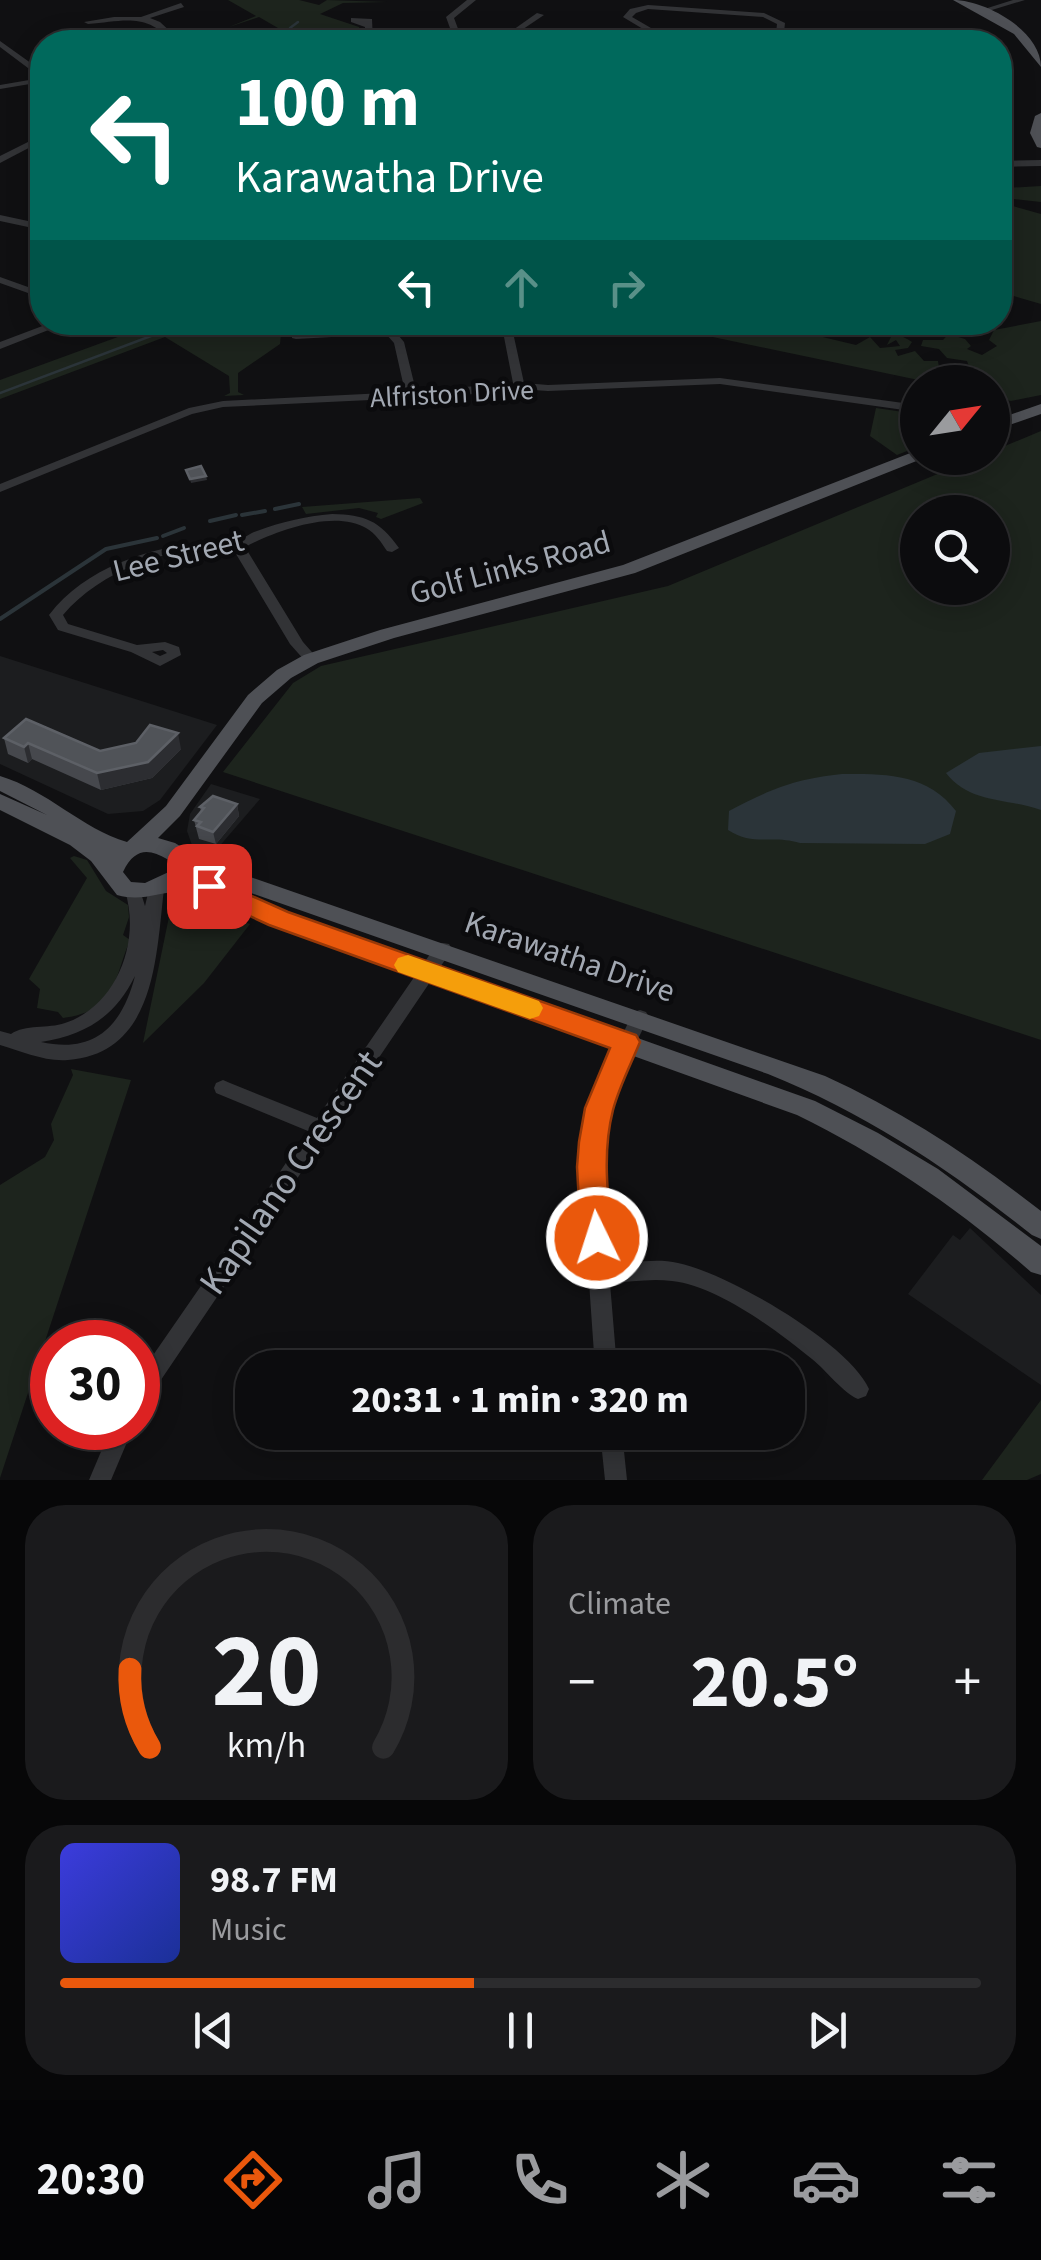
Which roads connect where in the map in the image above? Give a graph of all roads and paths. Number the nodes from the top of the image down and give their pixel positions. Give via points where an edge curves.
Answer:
1 (469, 0) edge
2 (958, 0) edge
3 (1021, 0) edge
4 (181, 5) dead end
5 (982, 11) junction
6 (540, 16) dead end
7 (144, 18) junction
8 (88, 22) dead end
9 (368, 25) dead end
10 (166, 30) edge
11 (368, 30) edge
12 (455, 30) edge
13 (518, 30) edge
14 (646, 30) edge
15 (780, 30) edge
16 (0, 43) edge
17 (1041, 64) edge
18 (30, 66) edge
19 (30, 81) edge
20 (0, 88) edge
21 (1041, 119) edge
22 (30, 144) edge
23 (1041, 144) edge
24 (0, 160) edge
25 (1041, 160) edge
26 (1012, 163) edge
27 (0, 218) edge
28 (30, 224) edge
29 (0, 280) edge
30 (30, 291) edge
31 (30, 335) edge
32 (315, 335) edge
33 (393, 335) edge
34 (510, 335) edge
35 (296, 336) dead end
36 (0, 346) edge
37 (519, 386) junction
38 (411, 393) junction
39 (900, 406) edge
40 (1041, 409) edge
41 (1010, 420) edge
42 (900, 462) edge
43 (0, 488) edge
44 (237, 545) junction
45 (392, 548) dead end
46 (136, 649) dead end
47 (311, 660) junction
48 (0, 783) edge
49 (0, 801) edge
50 (173, 810) junction
51 (131, 849) junction
52 (171, 853) junction
53 (112, 873) junction
54 (161, 887) junction
55 (133, 891) junction
56 (443, 949) junction
57 (427, 972) junction
58 (640, 1018) junction
59 (0, 1036) edge
60 (626, 1042) junction
61 (223, 1088) dead end
62 (322, 1128) junction
63 (930, 1140) junction
64 (906, 1160) junction
65 (1041, 1227) edge
66 (1041, 1263) edge
67 (599, 1274) junction
68 (605, 1350) edge
69 (160, 1362) edge
70 (858, 1389) dead end
71 (113, 1450) edge
72 (613, 1450) edge
73 (100, 1480) edge
74 (616, 1480) edge

1 - 12 street via 450,17
2 - 5 main road
3 - 5 street
4 - 7 street
5 - 17 main road via 1025,38
6 - 13 street
7 - 8 street
7 - 10 street
9 - 11 street
14 - 15 street via 627,17 642,8 759,14 781,23
16 - 18 street
19 - 20 street
21 - 23 main road
22 - 24 street
25 - 26 street
27 - 28 street
29 - 30 street
31 - 36 street
32 - 35 street
33 - 38 street
34 - 37 street
37 - 38 street, Alfriston Drive
37 - 39 street, Alfriston Drive via 746,382
38 - 43 street, Alfriston Drive via 205,407
40 - 41 main road
42 - 47 main road, Golf Links Road via 629,569
44 - 45 street, Lee Street via 255,535 343,517 374,526
44 - 46 street, Lee Street via 113,568 56,615 62,627
44 - 47 street
47 - 50 main road, Golf Links Road via 255,700
48 - 51 main road via 102,842
49 - 53 main road via 78,840
50 - 51 main road, Golf Links Road
50 - 52 main road, Golf Links Road
51 - 52 main road
51 - 53 main road
52 - 54 main road via 177,872
52 - 56 main road, Karawatha Drive
53 - 55 main road
54 - 55 main road
54 - 57 main road, Karawatha Drive via 209,886 278,919
54 - 59 street via 139,993 120,1034 66,1053
55 - 59 street via 138,940 111,1004 61,1033
56 - 57 street, Kapilano Crescent
56 - 58 main road, Karawatha Drive
57 - 60 main road, Karawatha Drive
57 - 62 street, Kapilano Crescent
58 - 60 street
58 - 63 main road, Karawatha Drive via 826,1086
60 - 64 main road, Karawatha Drive via 806,1108
60 - 67 street via 602,1098 591,1167
61 - 62 street
62 - 69 street, Kapilano Crescent
63 - 64 street via 904,1137 899,1152
63 - 65 main road, Karawatha Drive
64 - 66 main road, Karawatha Drive
67 - 68 street
67 - 70 street via 677,1272 737,1294 837,1365
71 - 73 street
72 - 74 street

